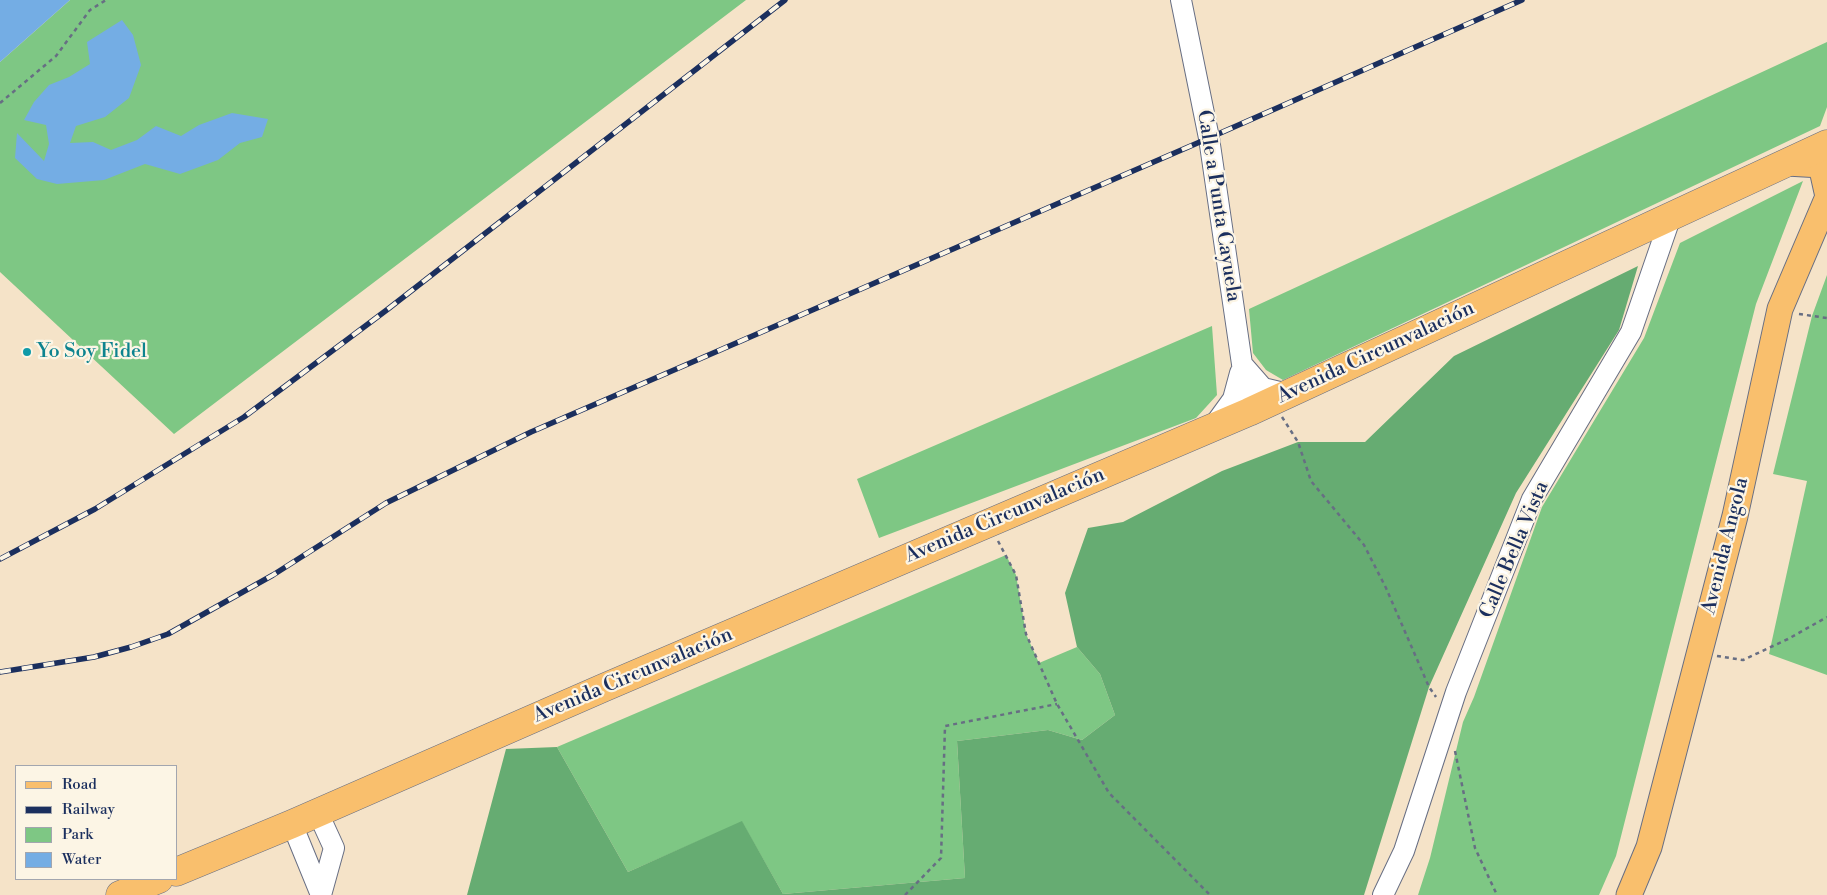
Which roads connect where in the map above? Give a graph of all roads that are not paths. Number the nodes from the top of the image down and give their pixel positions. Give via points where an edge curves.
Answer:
1 (1181, 0) edge
2 (1827, 144) edge
3 (1787, 162) junction
4 (1827, 192) edge
5 (1827, 199) edge
6 (1672, 216) junction
7 (1242, 364) junction
8 (1270, 402) junction
9 (1212, 428) junction
10 (318, 813) junction
11 (292, 824) junction
12 (178, 871) edge
13 (158, 880) edge
14 (120, 895) edge
15 (321, 895) edge
16 (1383, 895) edge
17 (1629, 895) edge

1 - 7 street, Calle a Punta Cayuela via 1209,138
2 - 3 highway, Avenida Circunvalación
3 - 4 main road via 1820,165
3 - 6 highway, Avenida Circunvalación
5 - 17 main road, Avenida Angola via 1780,310 1735,516 1700,652 1649,847
6 - 8 highway, Avenida Circunvalación
6 - 16 street, Calle Bella Vista via 1631,332 1532,499 1456,692 1404,852
7 - 8 street, Calle a Punta Cayuela
7 - 8 street via 1263,388
7 - 9 street via 1233,399
8 - 9 highway, Avenida Circunvalación
9 - 10 highway, Avenida Circunvalación
10 - 11 highway, Avenida Circunvalación
10 - 15 street via 334,848
11 - 12 highway, Avenida Circunvalación
11 - 15 street
13 - 14 highway

